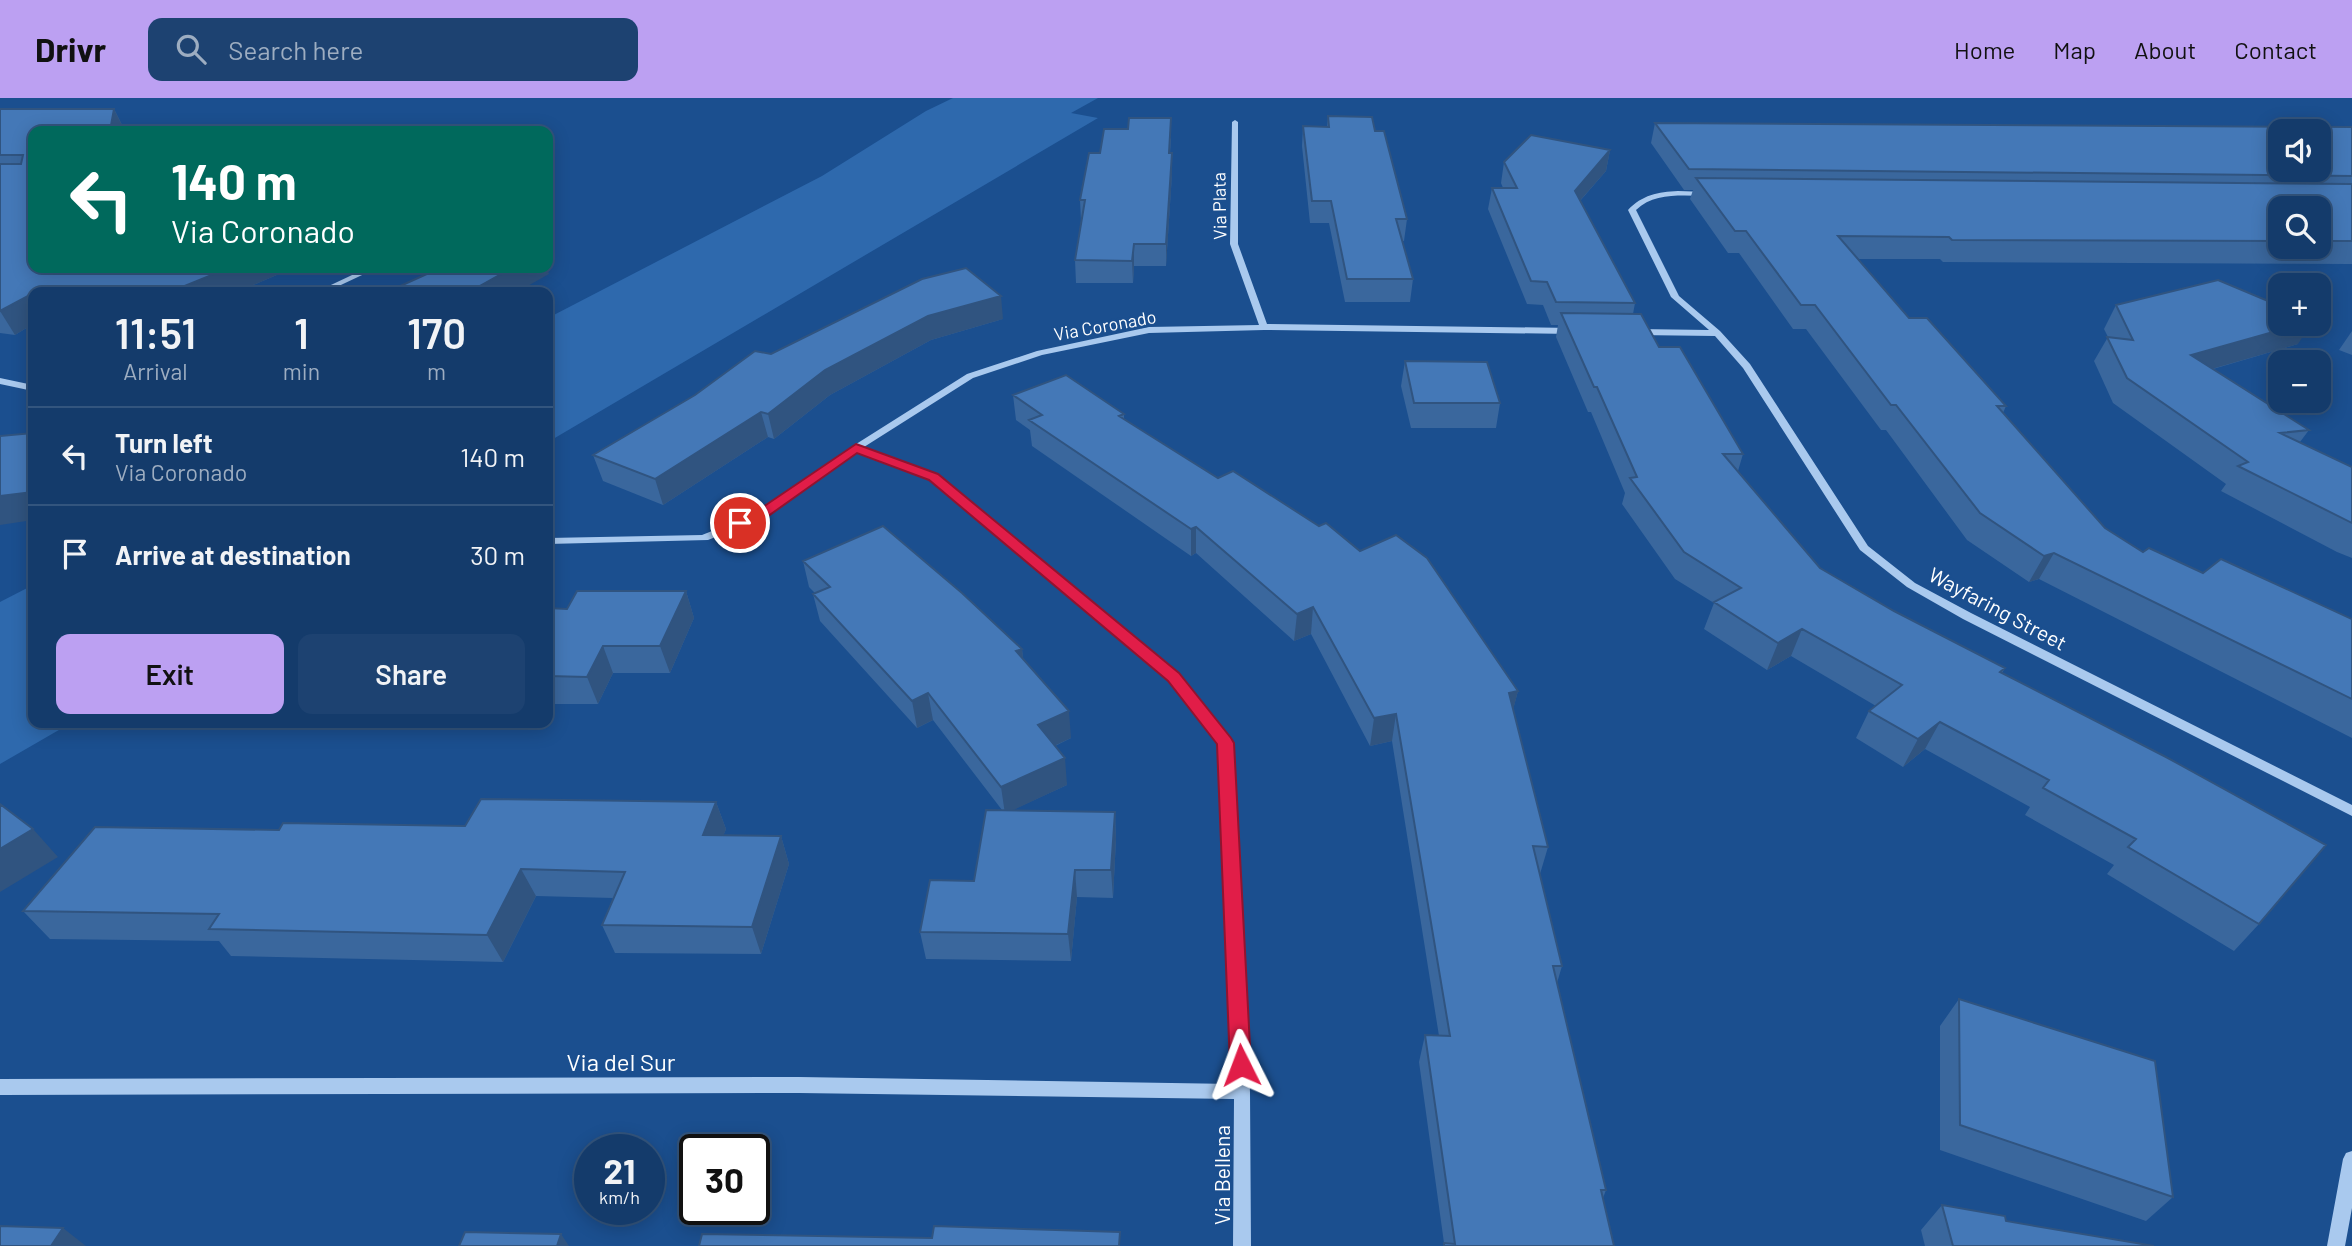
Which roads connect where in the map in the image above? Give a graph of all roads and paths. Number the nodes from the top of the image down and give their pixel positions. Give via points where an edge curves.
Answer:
1 (1235, 122) dead end
2 (1712, 194) edge
3 (362, 273) edge
4 (331, 287) edge
5 (1264, 327) junction
6 (1580, 331) edge
7 (1621, 332) edge
8 (1717, 333) junction
9 (0, 381) edge
10 (28, 387) edge
11 (856, 448) junction
12 (553, 541) edge
13 (2352, 811) edge
14 (0, 1087) edge
15 (1242, 1092) junction
16 (2352, 1159) edge
17 (1242, 1246) edge
18 (2336, 1246) edge

1 - 5 street, Via Plata via 1234,244
2 - 8 street via 1670,194 1639,201 1632,210 1675,297
3 - 4 street
5 - 6 street, Via Coronado
5 - 11 street, Via Coronado via 1149,330 1040,353 970,376
7 - 8 street
8 - 13 street, Wayfaring Street via 1747,366 1864,548 1911,585
9 - 10 street
11 - 12 street, Via Coronado via 759,516 704,538
11 - 15 street, Via Bellena via 934,477 1174,677 1226,743
14 - 15 street, Via del Sur via 799,1085
15 - 17 street, Via Bellena
16 - 18 street

